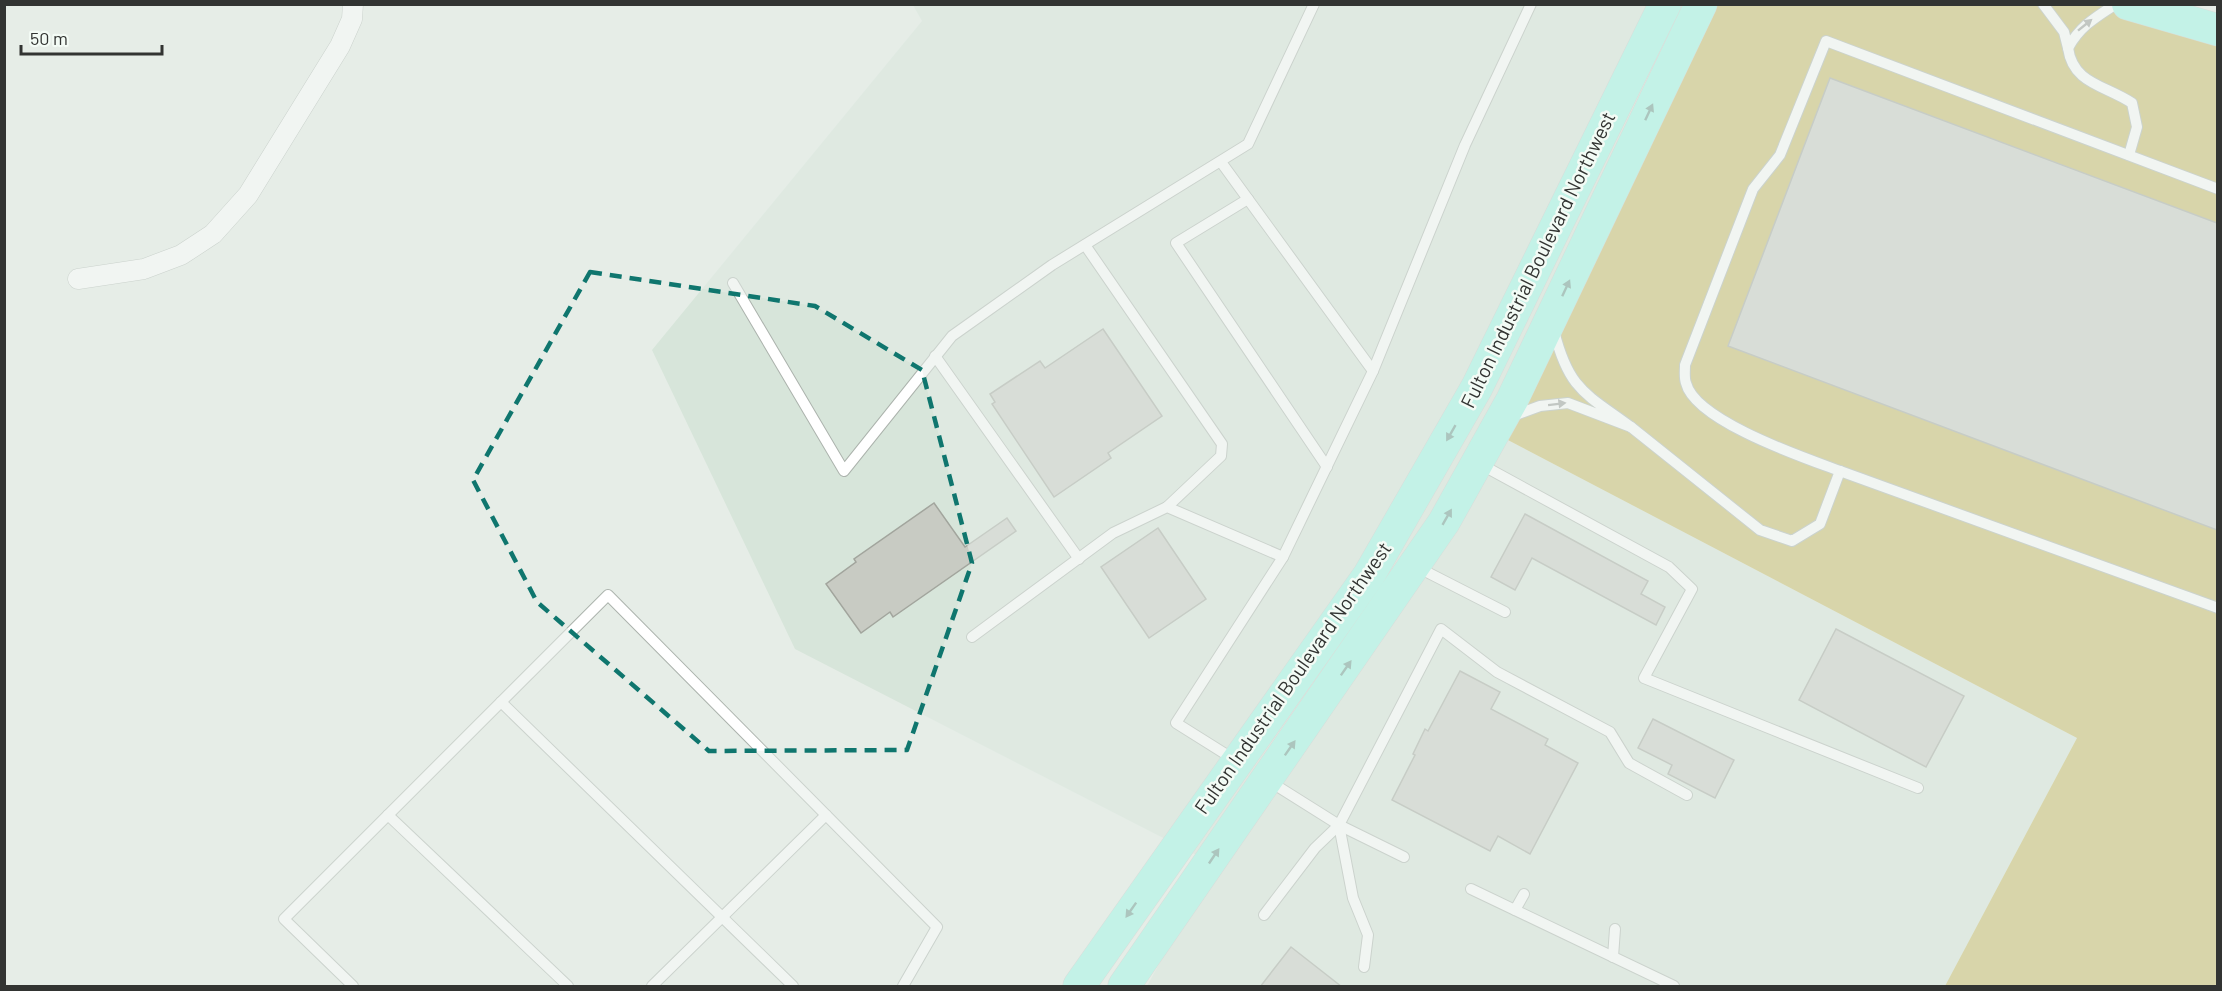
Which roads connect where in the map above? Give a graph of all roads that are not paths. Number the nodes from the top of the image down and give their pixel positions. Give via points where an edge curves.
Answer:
1 (353, 4) edge
2 (1314, 4) edge
3 (1531, 4) edge
4 (1665, 4) edge
5 (1701, 4) edge
6 (2043, 4) edge
7 (2116, 4) edge
8 (2128, 4) edge
9 (2217, 30) edge
10 (2068, 48) junction
11 (2129, 155) junction
12 (1221, 162) junction
13 (2217, 189) edge
14 (1248, 199) junction
15 (1085, 245) junction
16 (78, 279) dead end
17 (733, 283) dead end
18 (1551, 320) junction
19 (935, 356) junction
20 (1373, 371) junction
21 (1501, 420) junction
22 (1631, 427) junction
23 (1477, 463) junction
24 (1327, 467) junction
25 (1840, 471) junction
26 (1167, 507) junction
27 (1283, 557) junction
28 (1079, 559) junction
29 (1415, 566) junction
30 (2217, 608) edge
31 (1504, 612) dead end
32 (972, 637) dead end
33 (501, 702) junction
34 (1252, 770) junction
35 (1917, 788) dead end
36 (1687, 795) dead end
37 (388, 815) junction
38 (826, 815) junction
39 (1339, 825) junction
40 (1404, 857) dead end
41 (1471, 889) dead end
42 (1524, 894) dead end
43 (1515, 910) junction
44 (1264, 915) dead end
45 (722, 917) junction
46 (1615, 930) dead end
47 (1613, 957) junction
48 (1364, 967) dead end
49 (353, 987) edge
50 (568, 987) edge
51 (652, 987) edge
52 (793, 987) edge
53 (903, 987) edge
54 (1079, 987) edge
55 (1124, 987) edge
56 (1674, 987) edge

1 - 16 street via 352,19 340,46 248,195 213,234 181,255 144,269
2 - 12 lane via 1248,144
3 - 20 lane via 1465,145
4 -> 34 main road, Fulton Industrial Boulevard Northwest via 1477,387
18 -> 5 main road, Fulton Industrial Boulevard Northwest
6 - 10 lane via 2064,32
10 -> 7 lane via 2077,31
8 - 9 main road
10 - 11 lane via 2070,62 2083,79 2114,90 2132,103 2137,127
11 - 13 lane
11 - 25 lane via 1826,41 1780,155 1753,189 1685,365 1686,385 1702,406 1752,437
12 - 14 lane
12 - 15 lane
14 - 20 lane
14 - 24 lane via 1176,243
15 - 19 lane via 952,336
15 - 26 lane via 1222,444 1221,456
17 - 19 lane via 844,471
18 - 21 main road, Fulton Industrial Boulevard Northwest
18 - 22 lane via 1562,362 1577,387
19 - 28 lane
20 - 24 lane
21 -> 22 lane via 1540,406 1568,403
21 - 23 main road, Fulton Industrial Boulevard Northwest
22 - 25 lane via 1760,530 1792,541 1820,524
29 -> 23 main road, Fulton Industrial Boulevard Northwest
23 - 35 lane via 1669,567 1692,590 1644,678
24 - 27 lane
25 - 30 lane
26 - 27 lane
26 - 28 lane via 1113,533
27 - 34 lane via 1176,723
28 - 32 lane
29 - 31 lane
34 -> 29 main road, Fulton Industrial Boulevard Northwest
33 - 37 lane
33 - 38 lane via 608,594
33 - 45 lane
34 - 39 lane
34 -> 54 main road, Fulton Industrial Boulevard Northwest
55 -> 34 main road, Fulton Industrial Boulevard Northwest
36 - 39 lane via 1629,763 1610,732 1497,672 1441,629
37 - 49 lane via 284,920
37 - 50 lane
38 - 45 lane
38 - 53 lane via 936,927
39 - 40 lane
39 - 44 lane via 1315,848
39 - 48 lane via 1353,898 1368,935
41 - 43 lane
42 - 43 lane
43 - 47 lane
45 - 51 lane
45 - 52 lane
46 - 47 lane
47 - 56 lane

